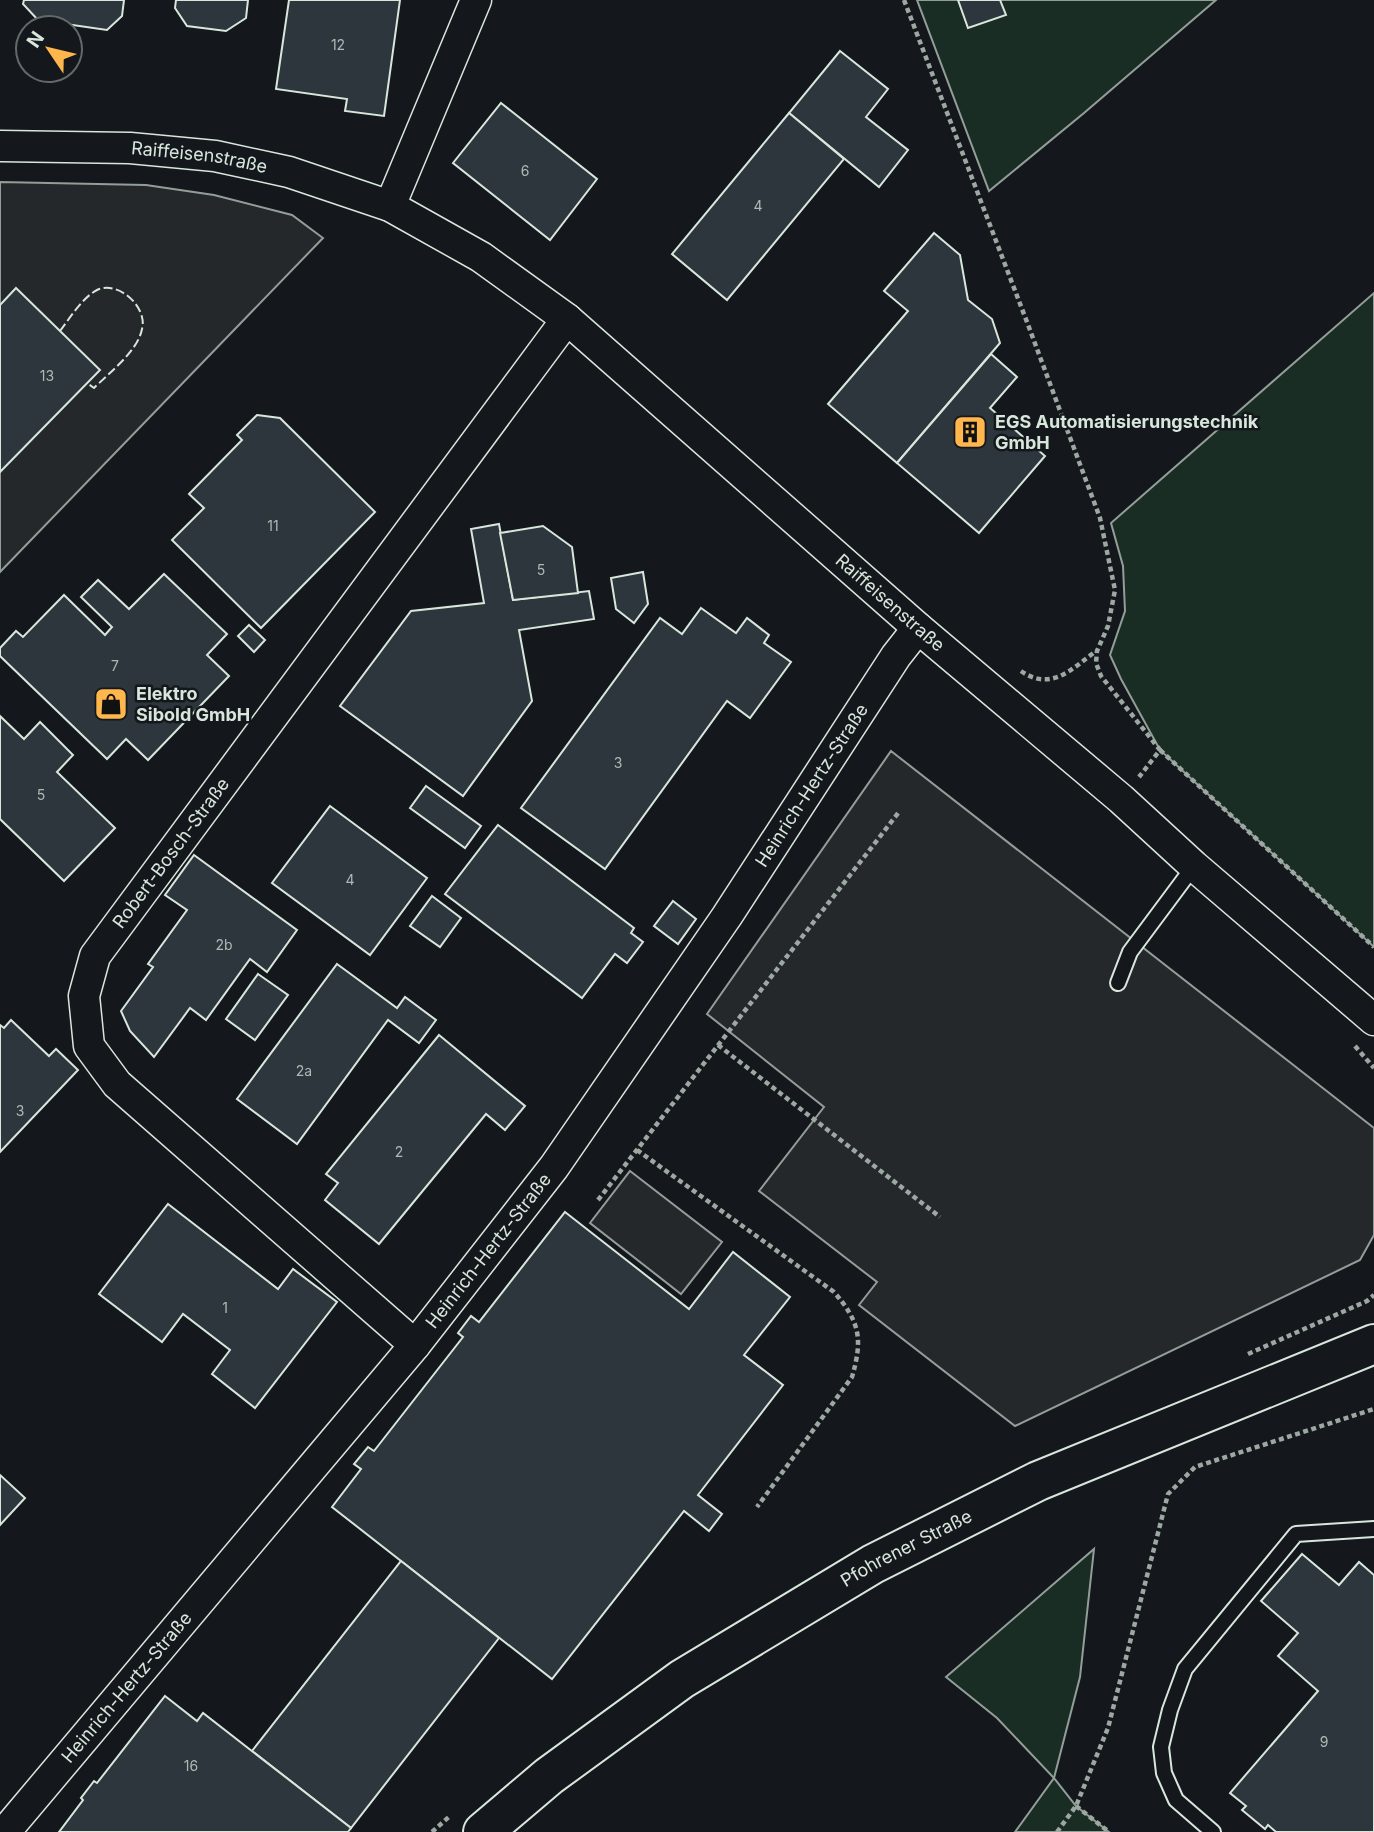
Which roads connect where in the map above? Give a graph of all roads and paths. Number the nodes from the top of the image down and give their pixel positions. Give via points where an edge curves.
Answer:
1 (476, 0) edge
2 (904, 0) edge
3 (0, 146) edge
4 (390, 206) junction
5 (567, 319) junction
6 (918, 628) junction
7 (1097, 651) junction
8 (1015, 666) dead end
9 (1160, 750) junction
10 (1121, 799) junction
11 (899, 812) dead end
12 (1194, 866) junction
13 (1374, 947) edge
14 (1118, 983) dead end
15 (1374, 1020) edge
16 (718, 1045) junction
17 (637, 1150) junction
18 (598, 1200) dead end
19 (940, 1217) dead end
20 (415, 1345) junction
21 (1374, 1345) edge
22 (1374, 1409) edge
23 (757, 1507) dead end
24 (1374, 1529) edge
25 (1076, 1806) junction
26 (5, 1832) edge
27 (482, 1832) edge
28 (1057, 1832) edge
29 (1109, 1832) edge
30 (1213, 1832) edge

1 - 4 street
2 - 7 path via 1100,518 1115,590
3 - 4 street, Raiffeisenstraße via 130,148 215,156 289,172
4 - 5 street, Raiffeisenstraße via 481,257
5 - 6 street, Raiffeisenstraße
5 - 20 street, Robert-Bosch-Straße via 95,956 84,996 89,1046 117,1084
6 - 10 street, Raiffeisenstraße
6 - 20 street, Heinrich-Hertz-Straße via 554,1167
7 - 8 path via 1066,674 1049,680 1030,677
7 - 9 path via 1101,676
9 - 10 path
9 - 13 path
10 - 12 street, Raiffeisenstraße
11 - 16 path
12 - 14 lane via 1130,952
12 - 15 street, Raiffeisenstraße
16 - 17 path
16 - 19 path
17 - 18 path
17 - 23 path via 834,1292 855,1321 858,1357 852,1377
20 - 26 street, Heinrich-Hertz-Straße
21 - 27 main road, Pfohrener Straße via 1038,1481 873,1564 681,1679 549,1776
22 - 25 path via 1195,1467 1168,1494 1108,1728
24 - 30 lane via 1296,1534 1185,1669 1161,1747 1164,1773 1176,1800
25 - 28 path
25 - 29 path

